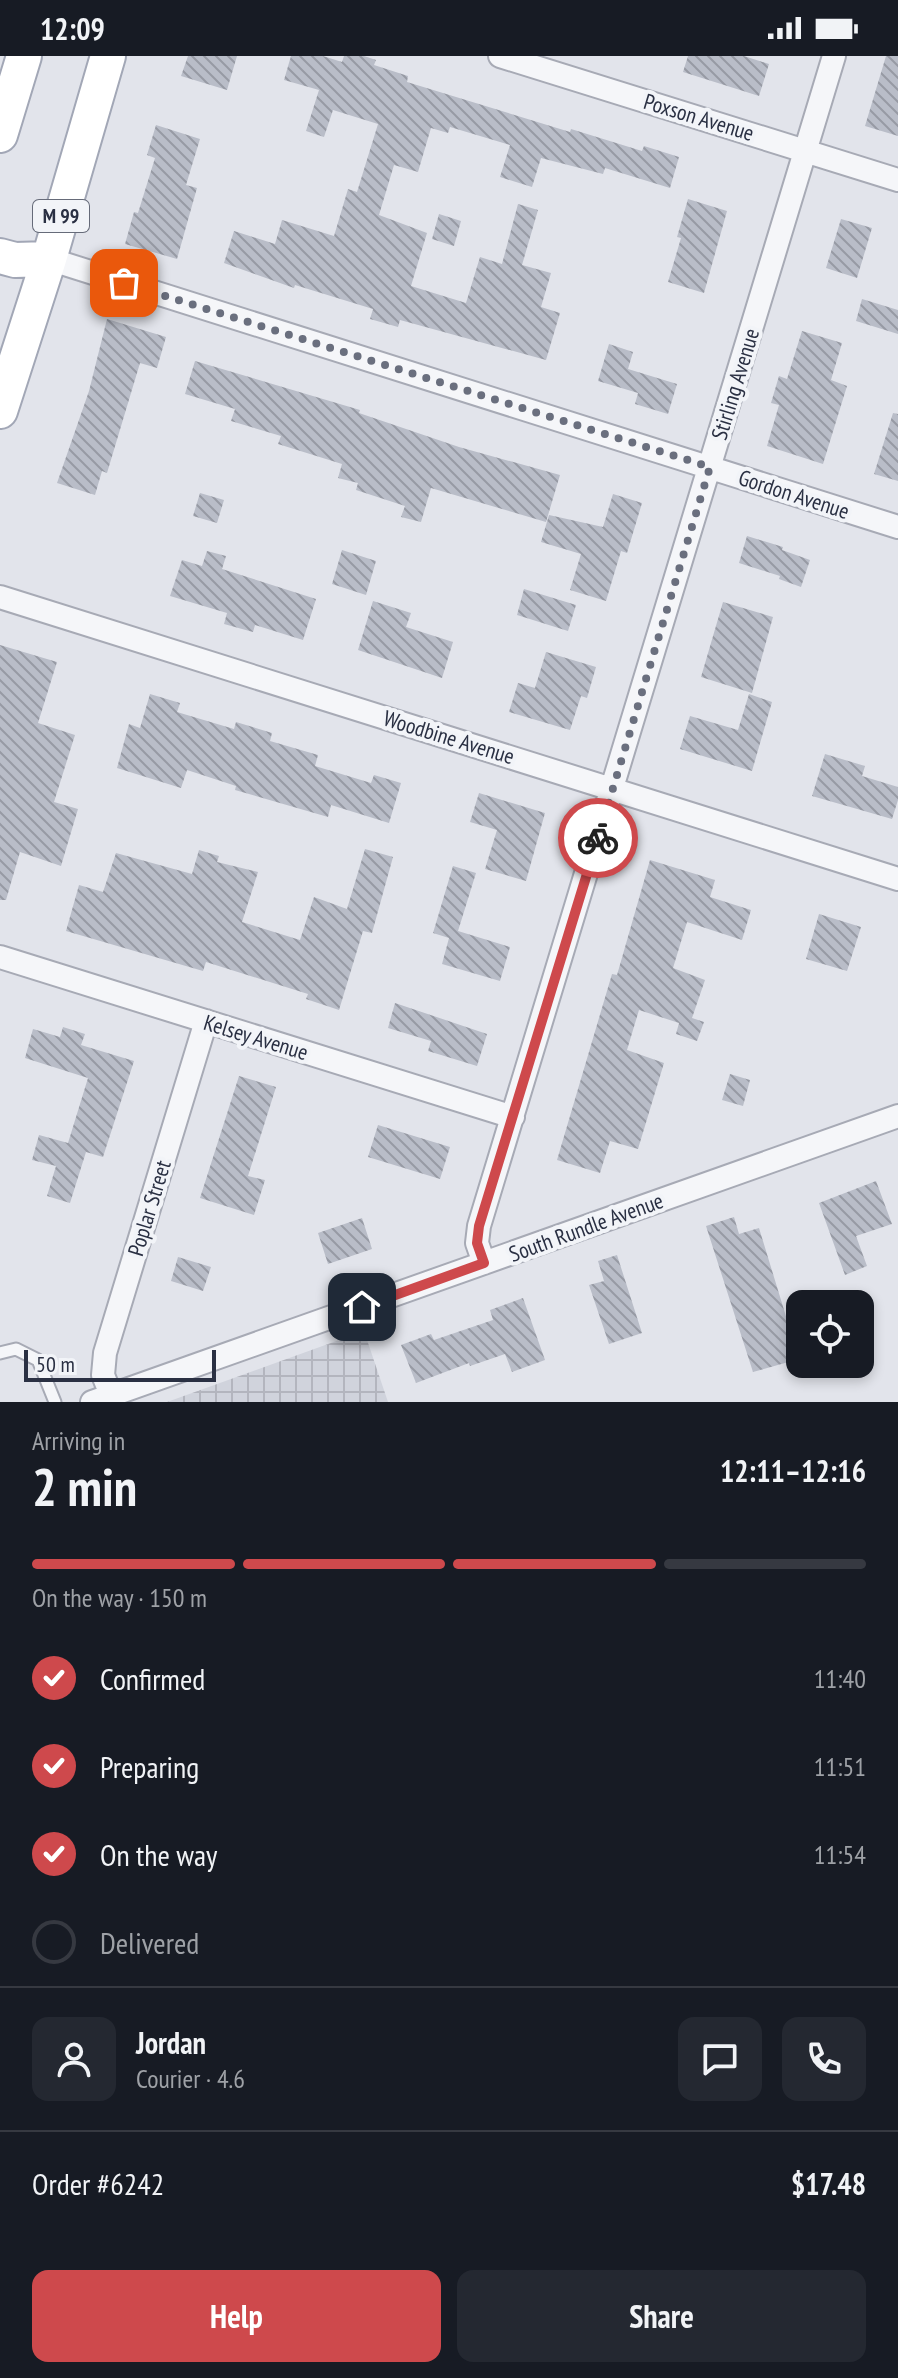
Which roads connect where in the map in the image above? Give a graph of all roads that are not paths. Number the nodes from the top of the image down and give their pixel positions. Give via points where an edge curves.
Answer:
1 (24, 56) edge
2 (108, 56) edge
3 (500, 56) edge
4 (834, 56) edge
5 (0, 135) edge
6 (805, 150) junction
7 (898, 180) edge
8 (0, 256) edge
9 (49, 259) junction
10 (0, 411) edge
11 (710, 467) junction
12 (898, 527) edge
13 (0, 597) edge
14 (613, 789) junction
15 (898, 879) edge
16 (0, 957) edge
17 (206, 1021) junction
18 (898, 1116) edge
19 (513, 1117) junction
20 (484, 1263) junction
21 (0, 1353) edge
22 (101, 1399) edge
23 (55, 1402) edge

1 - 5 main road
2 - 9 main road, M 99
3 - 6 street, Poxson Avenue
4 - 6 street, Stirling Avenue
6 - 7 street, Poxson Avenue
6 - 11 street, Stirling Avenue
8 - 9 main road
9 - 10 main road, M 99
9 - 11 street, Gordon Avenue
11 - 12 street, Gordon Avenue
11 - 14 street, Stirling Avenue
13 - 14 street, Woodbine Avenue
14 - 15 street, Woodbine Avenue
14 - 19 street, Stirling Avenue
16 - 17 street, Kelsey Avenue
17 - 19 street, Kelsey Avenue
17 - 22 street, Poplar Street via 105,1353
18 - 20 street, South Rundle Avenue
19 - 20 street, Stirling Avenue via 479,1226 477,1243
20 - 22 street, South Rundle Avenue
21 - 23 lane via 16,1349 38,1360

